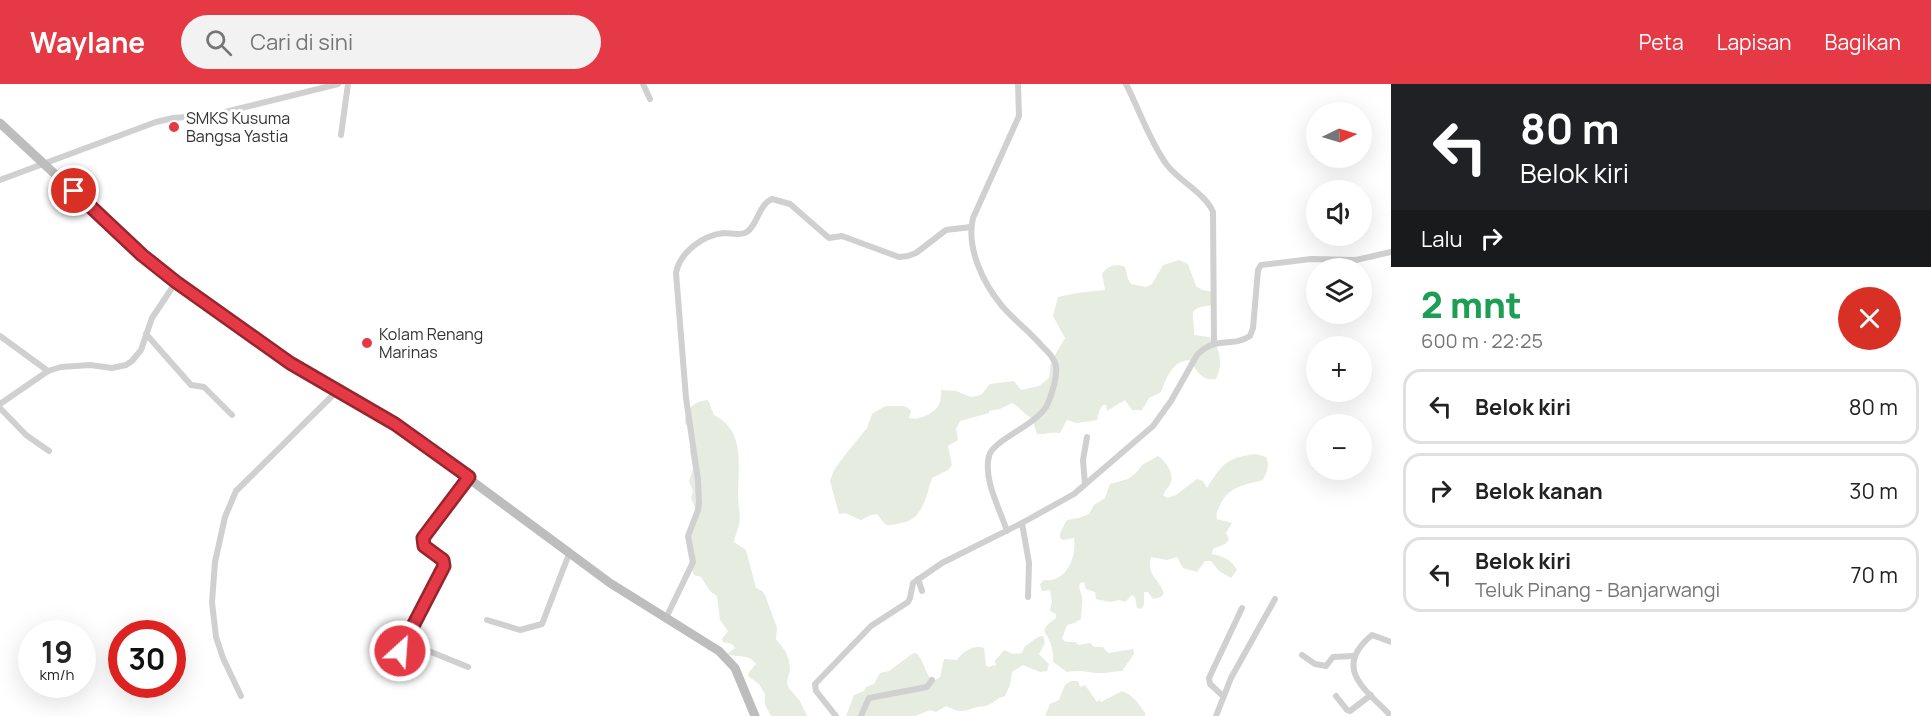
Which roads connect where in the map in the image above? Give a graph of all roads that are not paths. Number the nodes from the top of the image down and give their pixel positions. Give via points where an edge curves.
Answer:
1 (338, 84) edge
2 (348, 84) edge
3 (643, 84) edge
4 (1018, 84) edge
5 (1126, 84) edge
6 (650, 99) dead end
7 (0, 123) edge
8 (341, 135) dead end
9 (43, 163) junction
10 (0, 180) edge
11 (971, 227) junction
12 (1391, 252) edge
13 (176, 282) junction
14 (147, 334) junction
15 (0, 336) edge
16 (1214, 343) junction
17 (48, 371) junction
18 (336, 392) junction
19 (0, 406) edge
20 (232, 415) dead end
21 (1087, 437) dead end
22 (49, 451) dead end
23 (469, 477) junction
24 (1085, 484) junction
25 (1022, 523) junction
26 (1007, 531) junction
27 (569, 554) junction
28 (918, 579) junction
29 (922, 591) dead end
30 (1029, 597) dead end
31 (1275, 599) dead end
32 (1242, 608) dead end
33 (666, 618) junction
34 (488, 620) dead end
35 (404, 641) junction
36 (1391, 642) edge
37 (400, 651) dead end
38 (1302, 655) dead end
39 (1354, 656) junction
40 (468, 667) dead end
41 (932, 680) dead end
42 (1371, 695) junction
43 (241, 696) dead end
44 (1223, 696) junction
45 (1336, 696) dead end
46 (755, 716) edge
47 (836, 716) edge
48 (861, 716) edge
49 (1216, 716) edge
50 (1391, 716) edge

1 - 9 street via 213,116 162,120
2 - 8 street
3 - 6 street
4 - 11 street via 1018,116
5 - 16 street via 1162,158 1208,202 1213,212
7 - 9 main road
9 - 10 street
9 - 13 main road
11 - 26 street via 979,269 998,300 1049,353 1056,366 1051,395 1042,412 995,445 989,454 990,482
11 - 33 street via 946,230 916,253 899,257 842,236 829,238 790,204 772,199 765,202 746,232 706,238 682,257 676,273 699,503 688,536 693,562
12 - 16 street via 1356,260 1311,259 1261,265 1250,336
13 - 14 street via 152,318
13 - 18 main road
14 - 17 street via 138,356 119,367 90,365
14 - 20 street via 190,385 204,387
15 - 17 street
16 - 24 street via 1197,355 1153,426
17 - 19 street
18 - 23 main road via 395,424
18 - 43 street via 236,491 225,517 215,562 212,602 216,636
19 - 22 street via 26,435
21 - 24 street via 1083,460
23 - 27 main road
23 - 35 street via 423,538 424,546 443,560 444,566
24 - 25 street
25 - 26 street
25 - 30 street via 1029,563
26 - 28 street
27 - 33 main road
27 - 34 street via 542,624 520,630
28 - 29 street
28 - 47 street via 912,585 908,602 871,626 815,684 816,691
31 - 44 street
32 - 44 street via 1209,678
33 - 46 main road via 726,658 738,675
35 - 37 street
35 - 40 street
36 - 39 street via 1372,635
38 - 39 street via 1321,666 1333,657
39 - 42 street via 1353,670
41 - 48 street via 927,687 869,698
42 - 45 street via 1350,711
42 - 50 street
44 - 49 street

